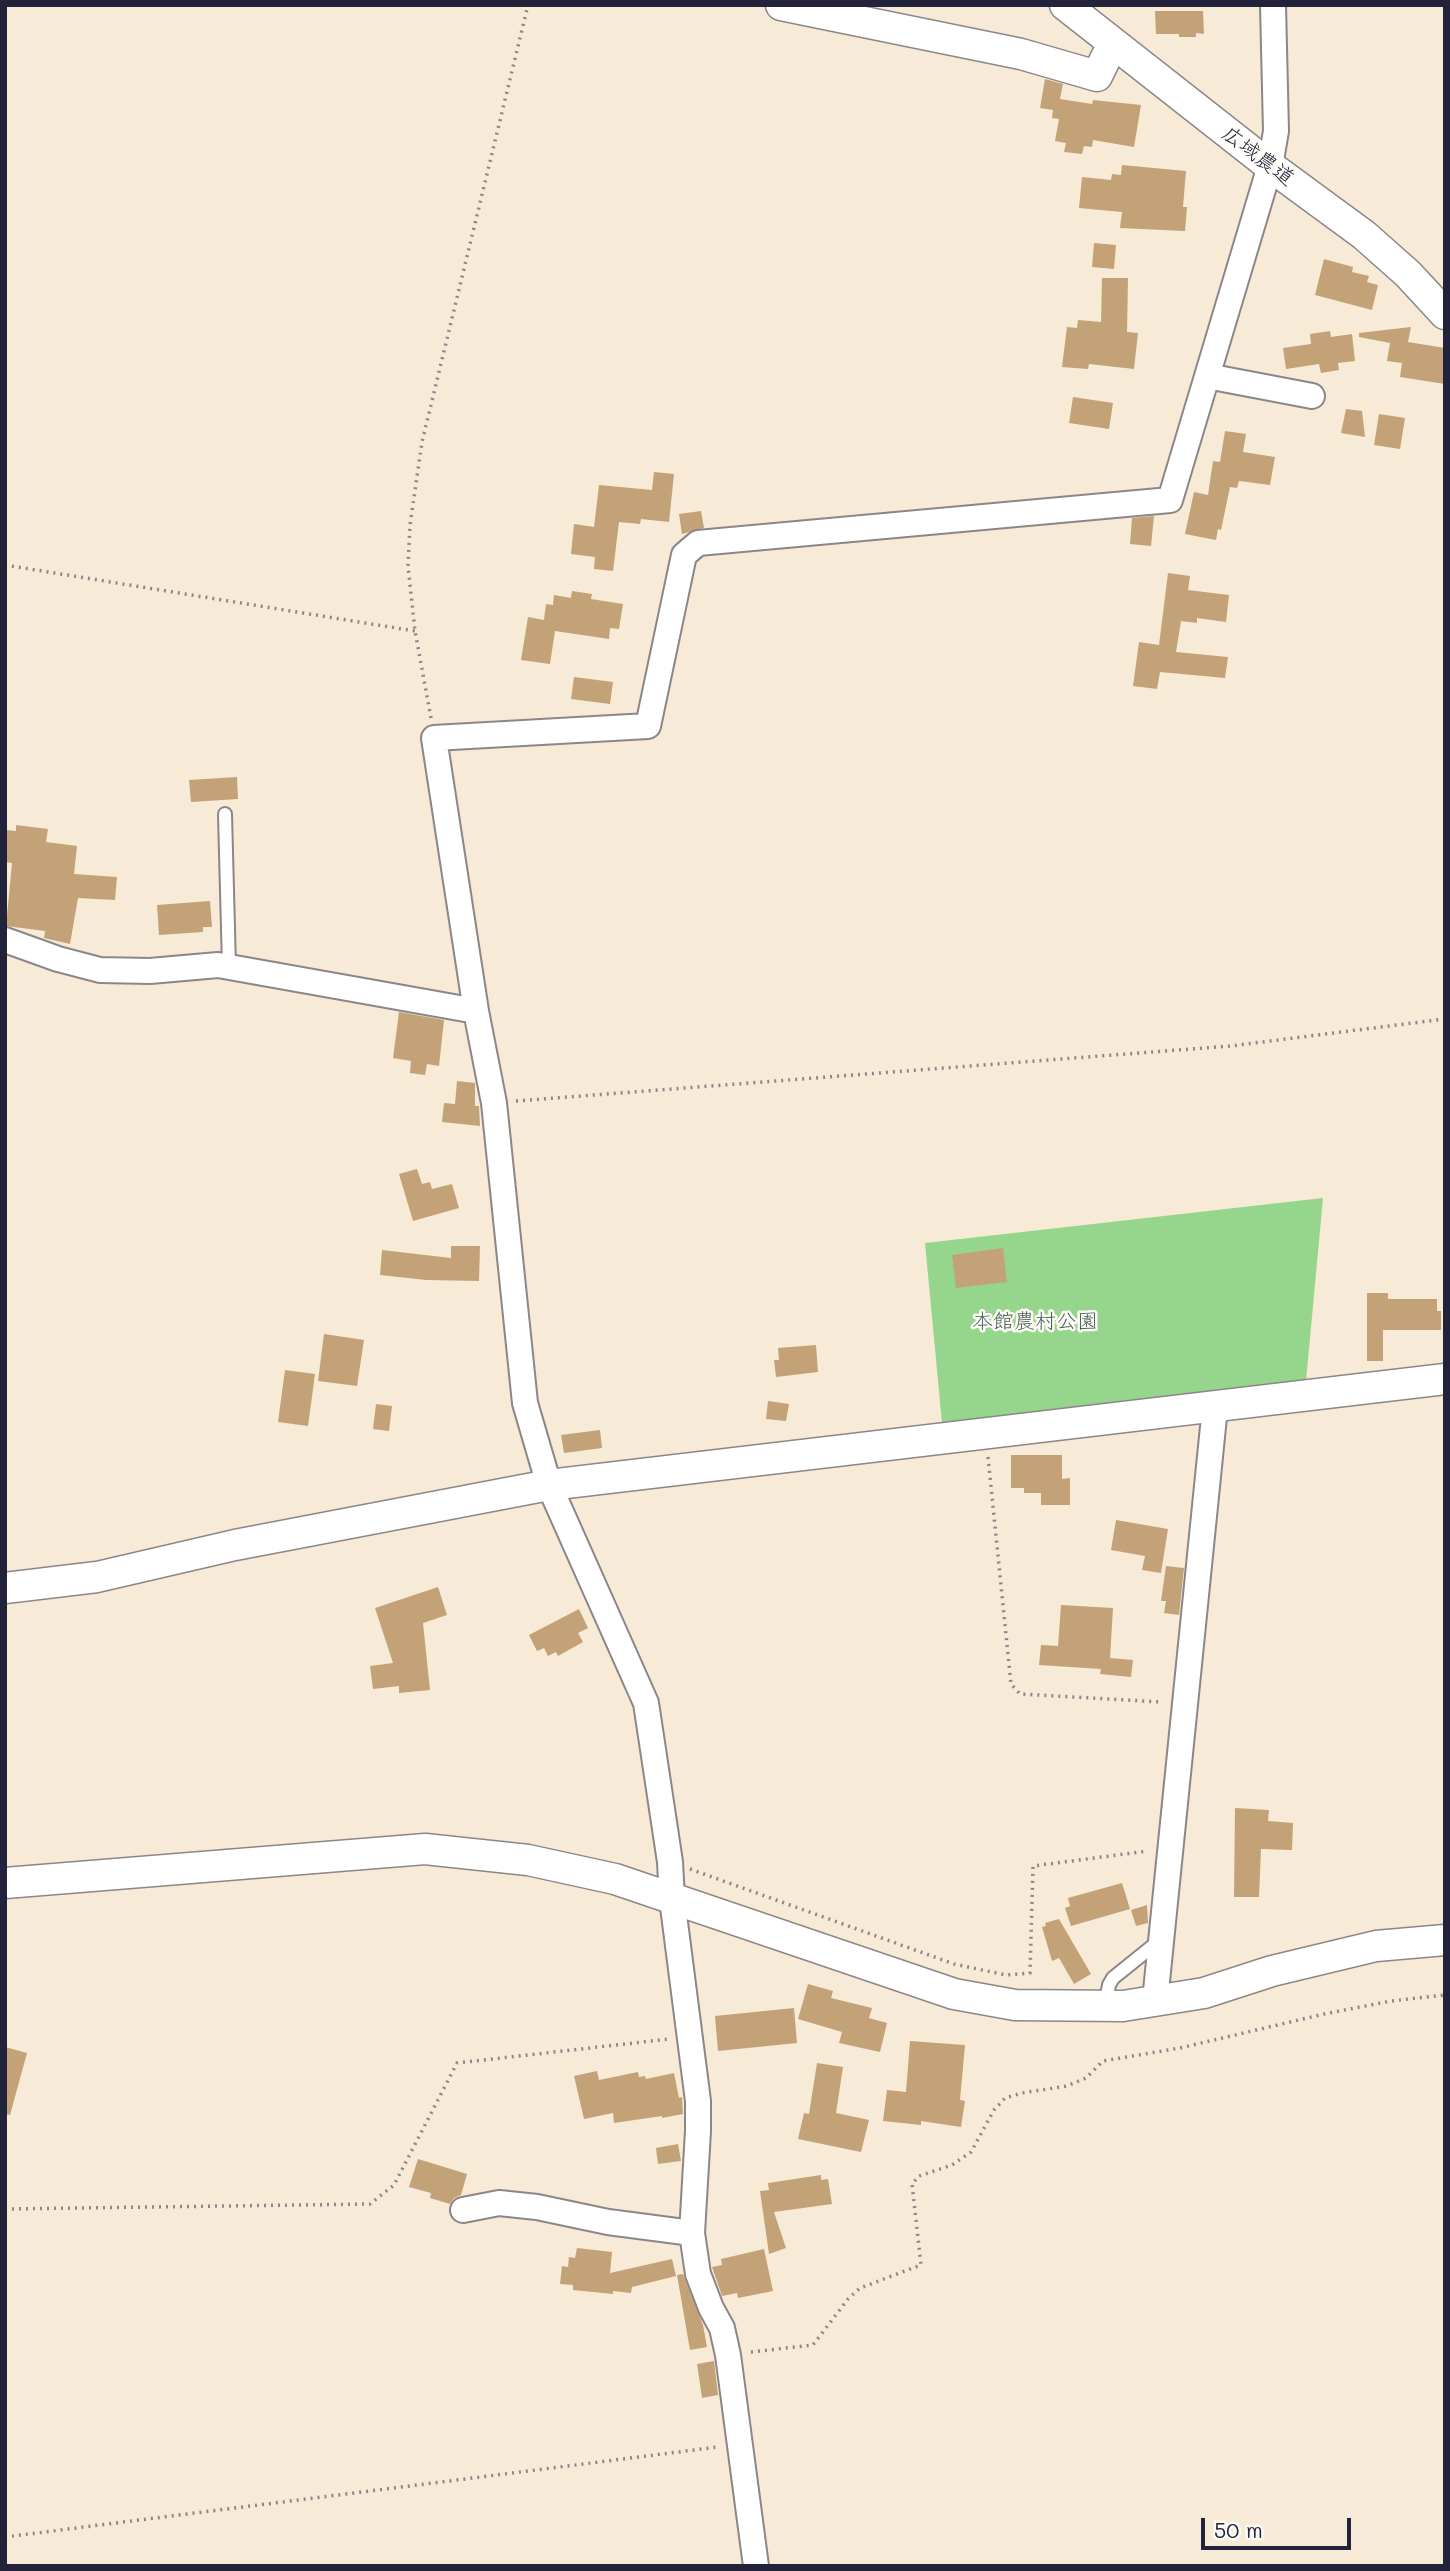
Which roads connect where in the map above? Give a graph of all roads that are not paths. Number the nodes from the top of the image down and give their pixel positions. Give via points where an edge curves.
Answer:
1 (781, 5) edge
2 (1065, 5) edge
3 (1273, 5) edge
4 (1113, 43) junction
5 (1270, 166) junction
6 (1445, 314) edge
7 (1207, 376) junction
8 (1312, 396) dead end
9 (225, 814) dead end
10 (5, 940) edge
11 (229, 967) junction
12 (476, 1011) junction
13 (1445, 1379) edge
14 (1216, 1407) junction
15 (550, 1485) junction
16 (5, 1588) edge
17 (5, 1883) edge
18 (672, 1899) junction
19 (1162, 1939) junction
20 (1445, 1940) edge
21 (1156, 2001) junction
22 (1104, 2006) junction
23 (463, 2210) dead end
24 (692, 2233) junction
25 (756, 2566) edge

1 - 4 street via 1021,54 1097,76
2 - 4 street, 広域農道
3 - 5 street via 1276,131
4 - 5 street, 広域農道
5 - 6 street, 広域農道 via 1364,235
5 - 7 street
7 - 8 street
7 - 12 street via 1170,500 698,542 684,555 648,726 434,738
9 - 11 lane
10 - 11 street via 100,970
11 - 12 street
12 - 15 street via 494,1103 525,1404
13 - 14 street
14 - 15 street
14 - 19 street
15 - 16 street via 235,1545 97,1577
15 - 18 street via 646,1703
17 - 18 street via 425,1849 528,1860
18 - 22 street via 954,1994 1015,2005
18 - 24 street via 698,2101
19 - 21 street
19 - 22 lane via 1113,1978
20 - 21 street via 1376,1946 1203,1993
21 - 22 street
23 - 24 street via 499,2203
24 - 25 street via 698,2274 722,2328 728,2355

